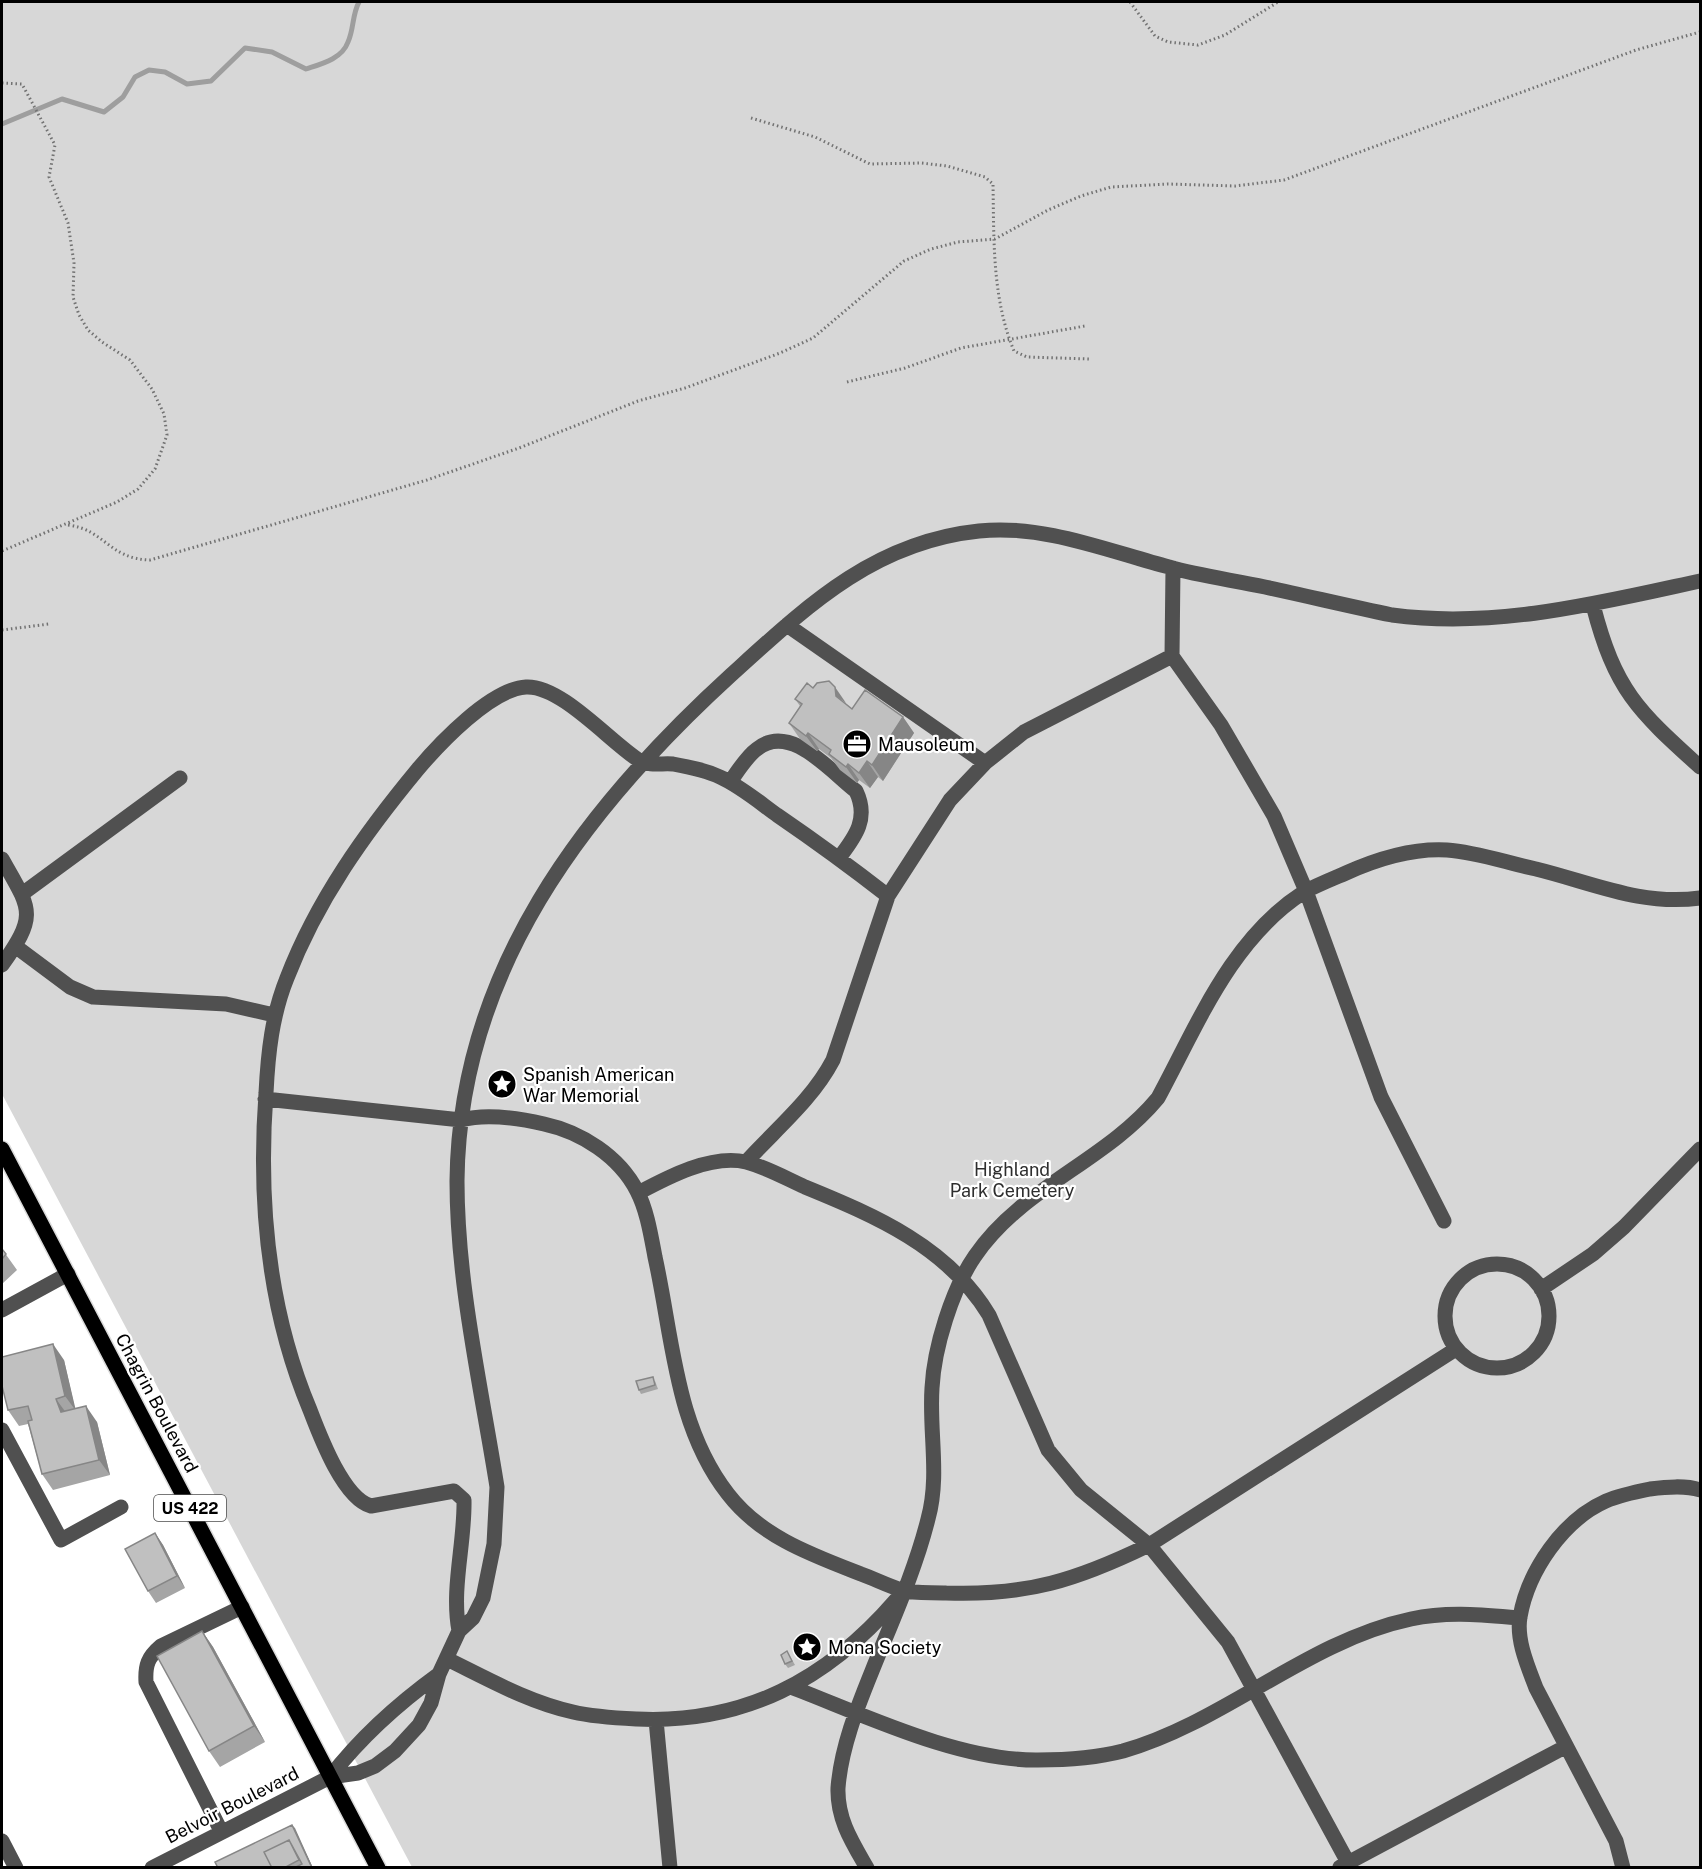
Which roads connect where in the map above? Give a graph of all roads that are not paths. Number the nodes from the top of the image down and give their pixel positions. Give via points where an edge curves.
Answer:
1 (1173, 568) junction
2 (1701, 581) edge
3 (1593, 605) junction
4 (787, 625) junction
5 (1172, 656) junction
6 (985, 763) junction
7 (644, 764) junction
8 (1701, 767) edge
9 (180, 778) dead end
10 (730, 782) junction
11 (839, 858) junction
12 (2, 859) edge
13 (1306, 891) junction
14 (22, 894) junction
15 (888, 896) junction
16 (1701, 898) edge
17 (15, 946) junction
18 (2, 965) edge
19 (274, 1015) junction
20 (265, 1099) junction
21 (461, 1120) junction
22 (2, 1149) edge
23 (1701, 1149) edge
24 (746, 1162) junction
25 (638, 1193) junction
26 (1444, 1221) dead end
27 (68, 1274) junction
28 (961, 1279) junction
29 (1541, 1289) junction
30 (2, 1310) edge
31 (1456, 1348) junction
32 (2, 1430) edge
33 (1701, 1490) edge
34 (121, 1507) dead end
35 (1149, 1545) junction
36 (904, 1591) junction
37 (242, 1607) junction
38 (1520, 1618) junction
39 (459, 1631) junction
40 (447, 1659) junction
41 (439, 1674) junction
42 (791, 1687) junction
43 (1255, 1689) junction
44 (855, 1712) junction
45 (656, 1720) junction
46 (1565, 1747) junction
47 (330, 1777) junction
48 (222, 1831) junction
49 (2, 1841) edge
50 (1346, 1866) edge
51 (16, 1868) edge
52 (152, 1868) edge
53 (378, 1868) edge
54 (670, 1868) edge
55 (867, 1868) edge
56 (1623, 1868) edge

1 - 3 street via 1427,620 1493,618
1 - 4 street via 1042,534 979,531 909,546 878,560 843,580
1 - 5 street
2 - 3 street
3 - 8 street via 1612,667 1634,703 1661,733
4 - 6 street
4 - 7 street via 695,709
5 - 6 street via 1024,732
5 - 13 street via 1250,770
6 - 15 street via 951,800
7 - 10 street via 699,769
7 - 19 street via 539,688 524,687 498,695 425,760 359,844 310,925
7 - 21 street via 585,831 519,933 480,1024
9 - 14 street
10 - 11 street
10 - 11 street via 765,743 780,739 798,745 856,791 860,800 861,824
11 - 15 street
12 - 14 street
13 - 16 street via 1374,861 1420,851 1448,850 1558,874 1642,899 1676,902
13 - 26 street via 1381,1097
13 - 28 street via 1245,944 1158,1098 1144,1115 1025,1202 990,1237
14 - 17 street via 28,916
15 - 24 street via 824,1077
17 - 18 street
17 - 19 street via 70,987 93,997 226,1004
19 - 20 street
20 - 21 street
20 - 39 street via 261,1169 269,1254 284,1339 299,1386 335,1464 359,1502 371,1506 441,1491 460,1494 464,1500 455,1613
21 - 25 street via 486,1117 561,1128 603,1152
21 - 39 street via 457,1181 463,1276 497,1487 494,1544 483,1598 473,1618
22 - 27 main road, Chagrin Boulevard / US 422
23 - 29 street via 1624,1227 1593,1254
24 - 25 street via 716,1162
24 - 28 street via 849,1205 914,1239
25 - 36 street via 657,1266 684,1405 716,1476 740,1508 773,1535 821,1559
27 - 30 street
27 - 37 main road, Chagrin Boulevard / US 422
28 - 35 street via 977,1295 988,1315 1048,1450 1081,1490
28 - 36 street via 940,1342 932,1388 934,1456 929,1517
29 - 31 street via 1549,1320 1536,1350 1510,1366 1496,1368 1467,1359
29 - 31 street via 1532,1277 1504,1264 1488,1264 1461,1278 1448,1297 1445,1320
31 - 35 street
32 - 34 street via 61,1539
33 - 38 street via 1680,1487 1639,1491 1604,1502 1582,1516 1534,1574
35 - 36 street via 1080,1576 1043,1587 1004,1593
35 - 43 street via 1208,1615
36 - 42 street via 842,1653
36 - 44 street
37 - 47 main road, Chagrin Boulevard / US 422
37 - 48 street via 162,1646 150,1654 145,1667 146,1682
38 - 43 street via 1461,1613 1410,1619 1357,1636
38 - 46 street via 1526,1663
39 - 40 street
40 - 41 street
40 - 45 street via 517,1694 564,1710
41 - 47 street via 354,1749
41 - 47 street via 431,1703 419,1725 395,1751 366,1770
42 - 44 street
42 - 45 street via 712,1715
43 - 44 street via 1141,1745 1098,1756 1036,1760 962,1749
43 - 50 street
44 - 55 street via 841,1769 838,1806 847,1833
45 - 54 street
46 - 50 street
46 - 56 street via 1616,1841
47 - 48 street, Belvoir Boulevard
47 - 53 main road, Chagrin Boulevard / US 422
48 - 52 street, Belvoir Boulevard
49 - 51 street

